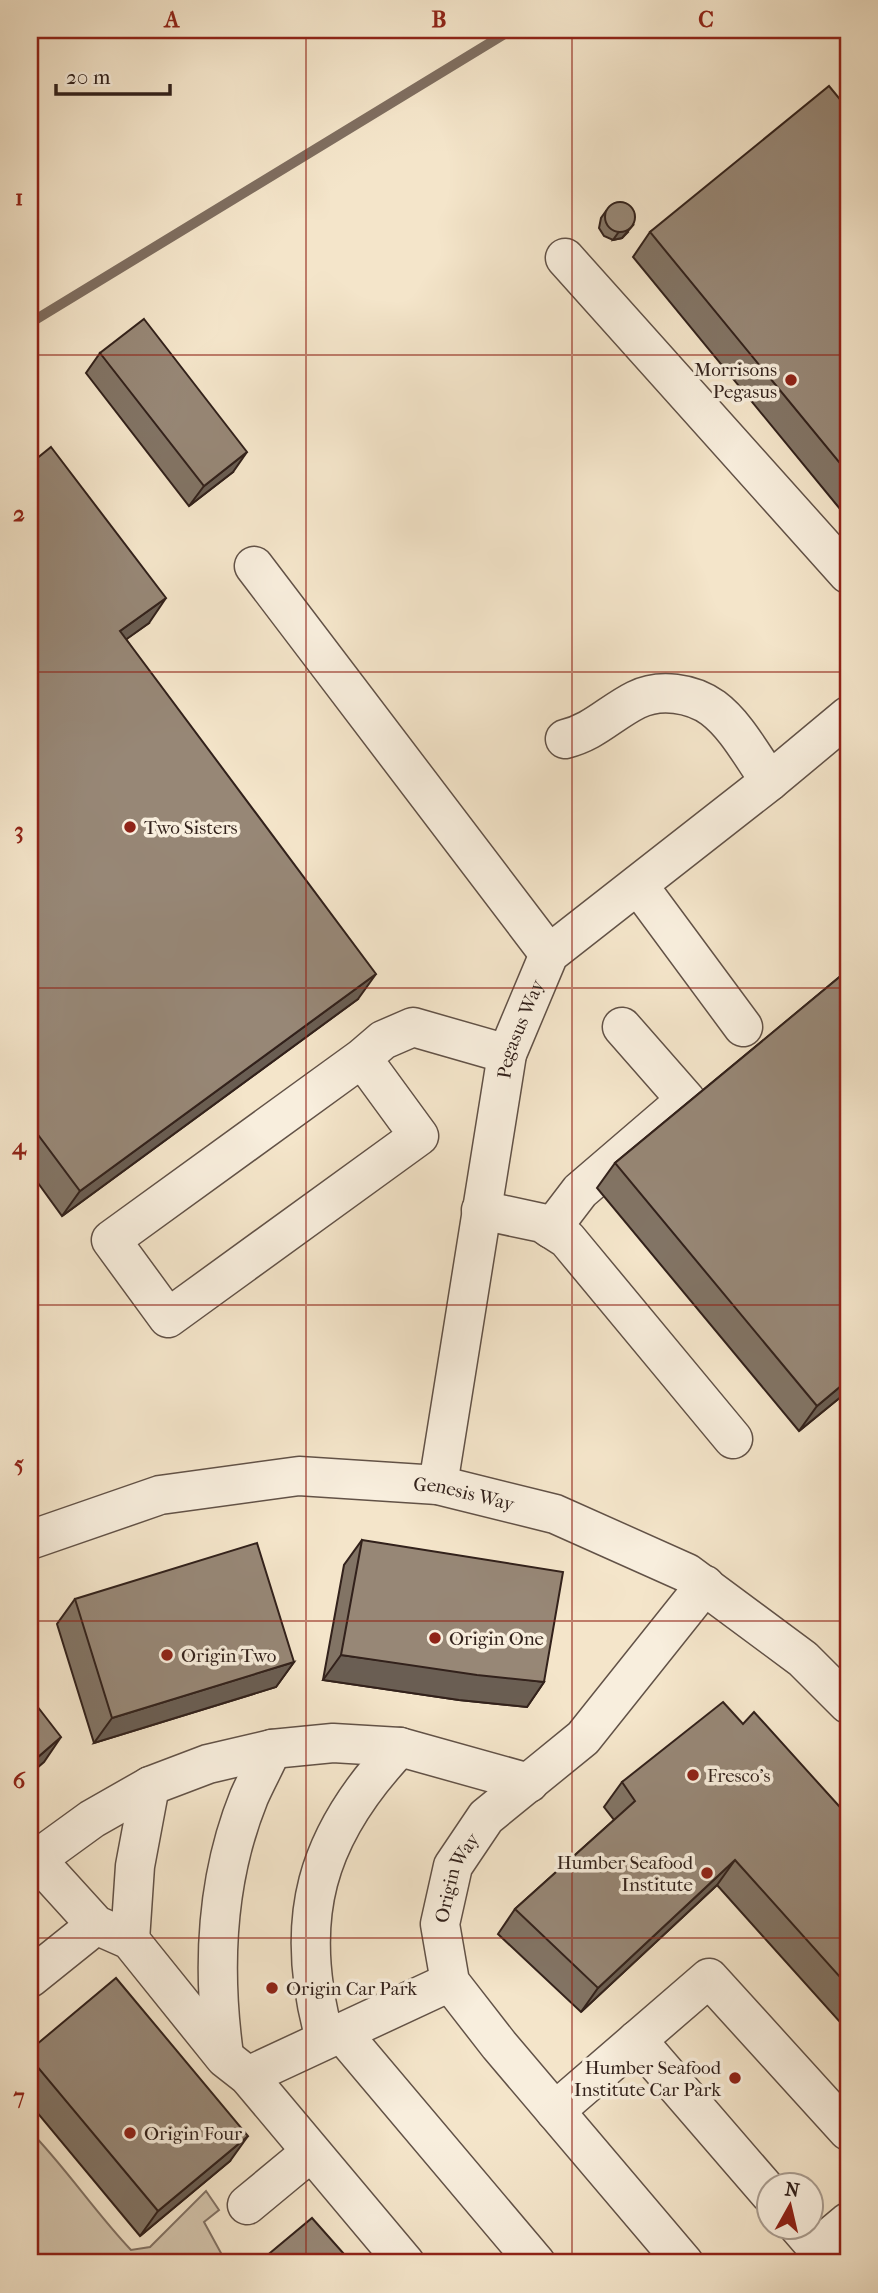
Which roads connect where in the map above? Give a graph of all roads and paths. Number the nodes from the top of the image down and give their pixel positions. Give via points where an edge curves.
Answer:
1 (565, 258) dead end
2 (254, 566) dead end
3 (848, 574) edge
4 (848, 716) edge
5 (565, 739) dead end
6 (770, 781) junction
7 (638, 885) junction
8 (549, 954) junction
9 (622, 1027) dead end
10 (743, 1027) dead end
11 (507, 1054) junction
12 (362, 1058) junction
13 (481, 1210) junction
14 (551, 1229) junction
15 (733, 1439) dead end
16 (438, 1485) junction
17 (30, 1540) edge
18 (705, 1586) junction
19 (848, 1704) edge
20 (400, 1747) junction
21 (272, 1749) junction
22 (529, 1783) junction
23 (150, 1786) junction
24 (33, 1862) edge
25 (113, 1932) junction
26 (30, 1978) edge
27 (450, 1982) junction
28 (333, 2036) junction
29 (637, 2040) junction
30 (236, 2067) junction
31 (555, 2111) junction
32 (848, 2132) edge
33 (311, 2152) junction
34 (756, 2179) edge
35 (247, 2205) dead end
36 (848, 2222) edge
37 (810, 2240) edge
38 (405, 2263) edge
39 (536, 2263) edge
40 (684, 2263) edge

1 - 3 street
2 - 8 street
4 - 6 street, Pegasus Way
5 - 6 street via 584,734 638,699 665,693 687,696 713,709
6 - 7 street, Pegasus Way
7 - 8 street, Pegasus Way
7 - 10 street
8 - 11 street, Pegasus Way
9 - 14 street via 686,1100 580,1191
11 - 12 street via 412,1027 383,1040
11 - 13 street, Pegasus Way
12 - 12 street via 111,1240 168,1318 419,1136
13 - 14 street
13 - 16 street, Pegasus Way
14 - 15 street via 567,1239
16 - 17 street, Genesis Way via 299,1476 172,1493
16 - 18 street, Genesis Way via 555,1514 687,1573
18 - 19 street, Genesis Way via 803,1659
18 - 22 street, Origin Way via 583,1738
20 - 21 street via 333,1743
20 - 22 street
20 - 28 street via 349,1808 318,1882 310,1961 314,2001
21 - 23 street via 208,1764
21 - 30 street via 232,1847 221,1900 217,1992
22 - 27 street, Origin Way via 486,1817 453,1866 440,1924
23 - 24 street via 92,1819
23 - 25 street via 135,1866
24 - 25 street
25 - 26 street
25 - 30 street
27 - 28 street
27 - 31 street, Origin Way
28 - 30 street
28 - 39 street
29 - 31 street
29 - 32 street via 709,1978
29 - 34 street
30 - 33 street
31 - 40 street, Origin Way
33 - 35 street
33 - 38 street
36 - 37 street via 817,2248

